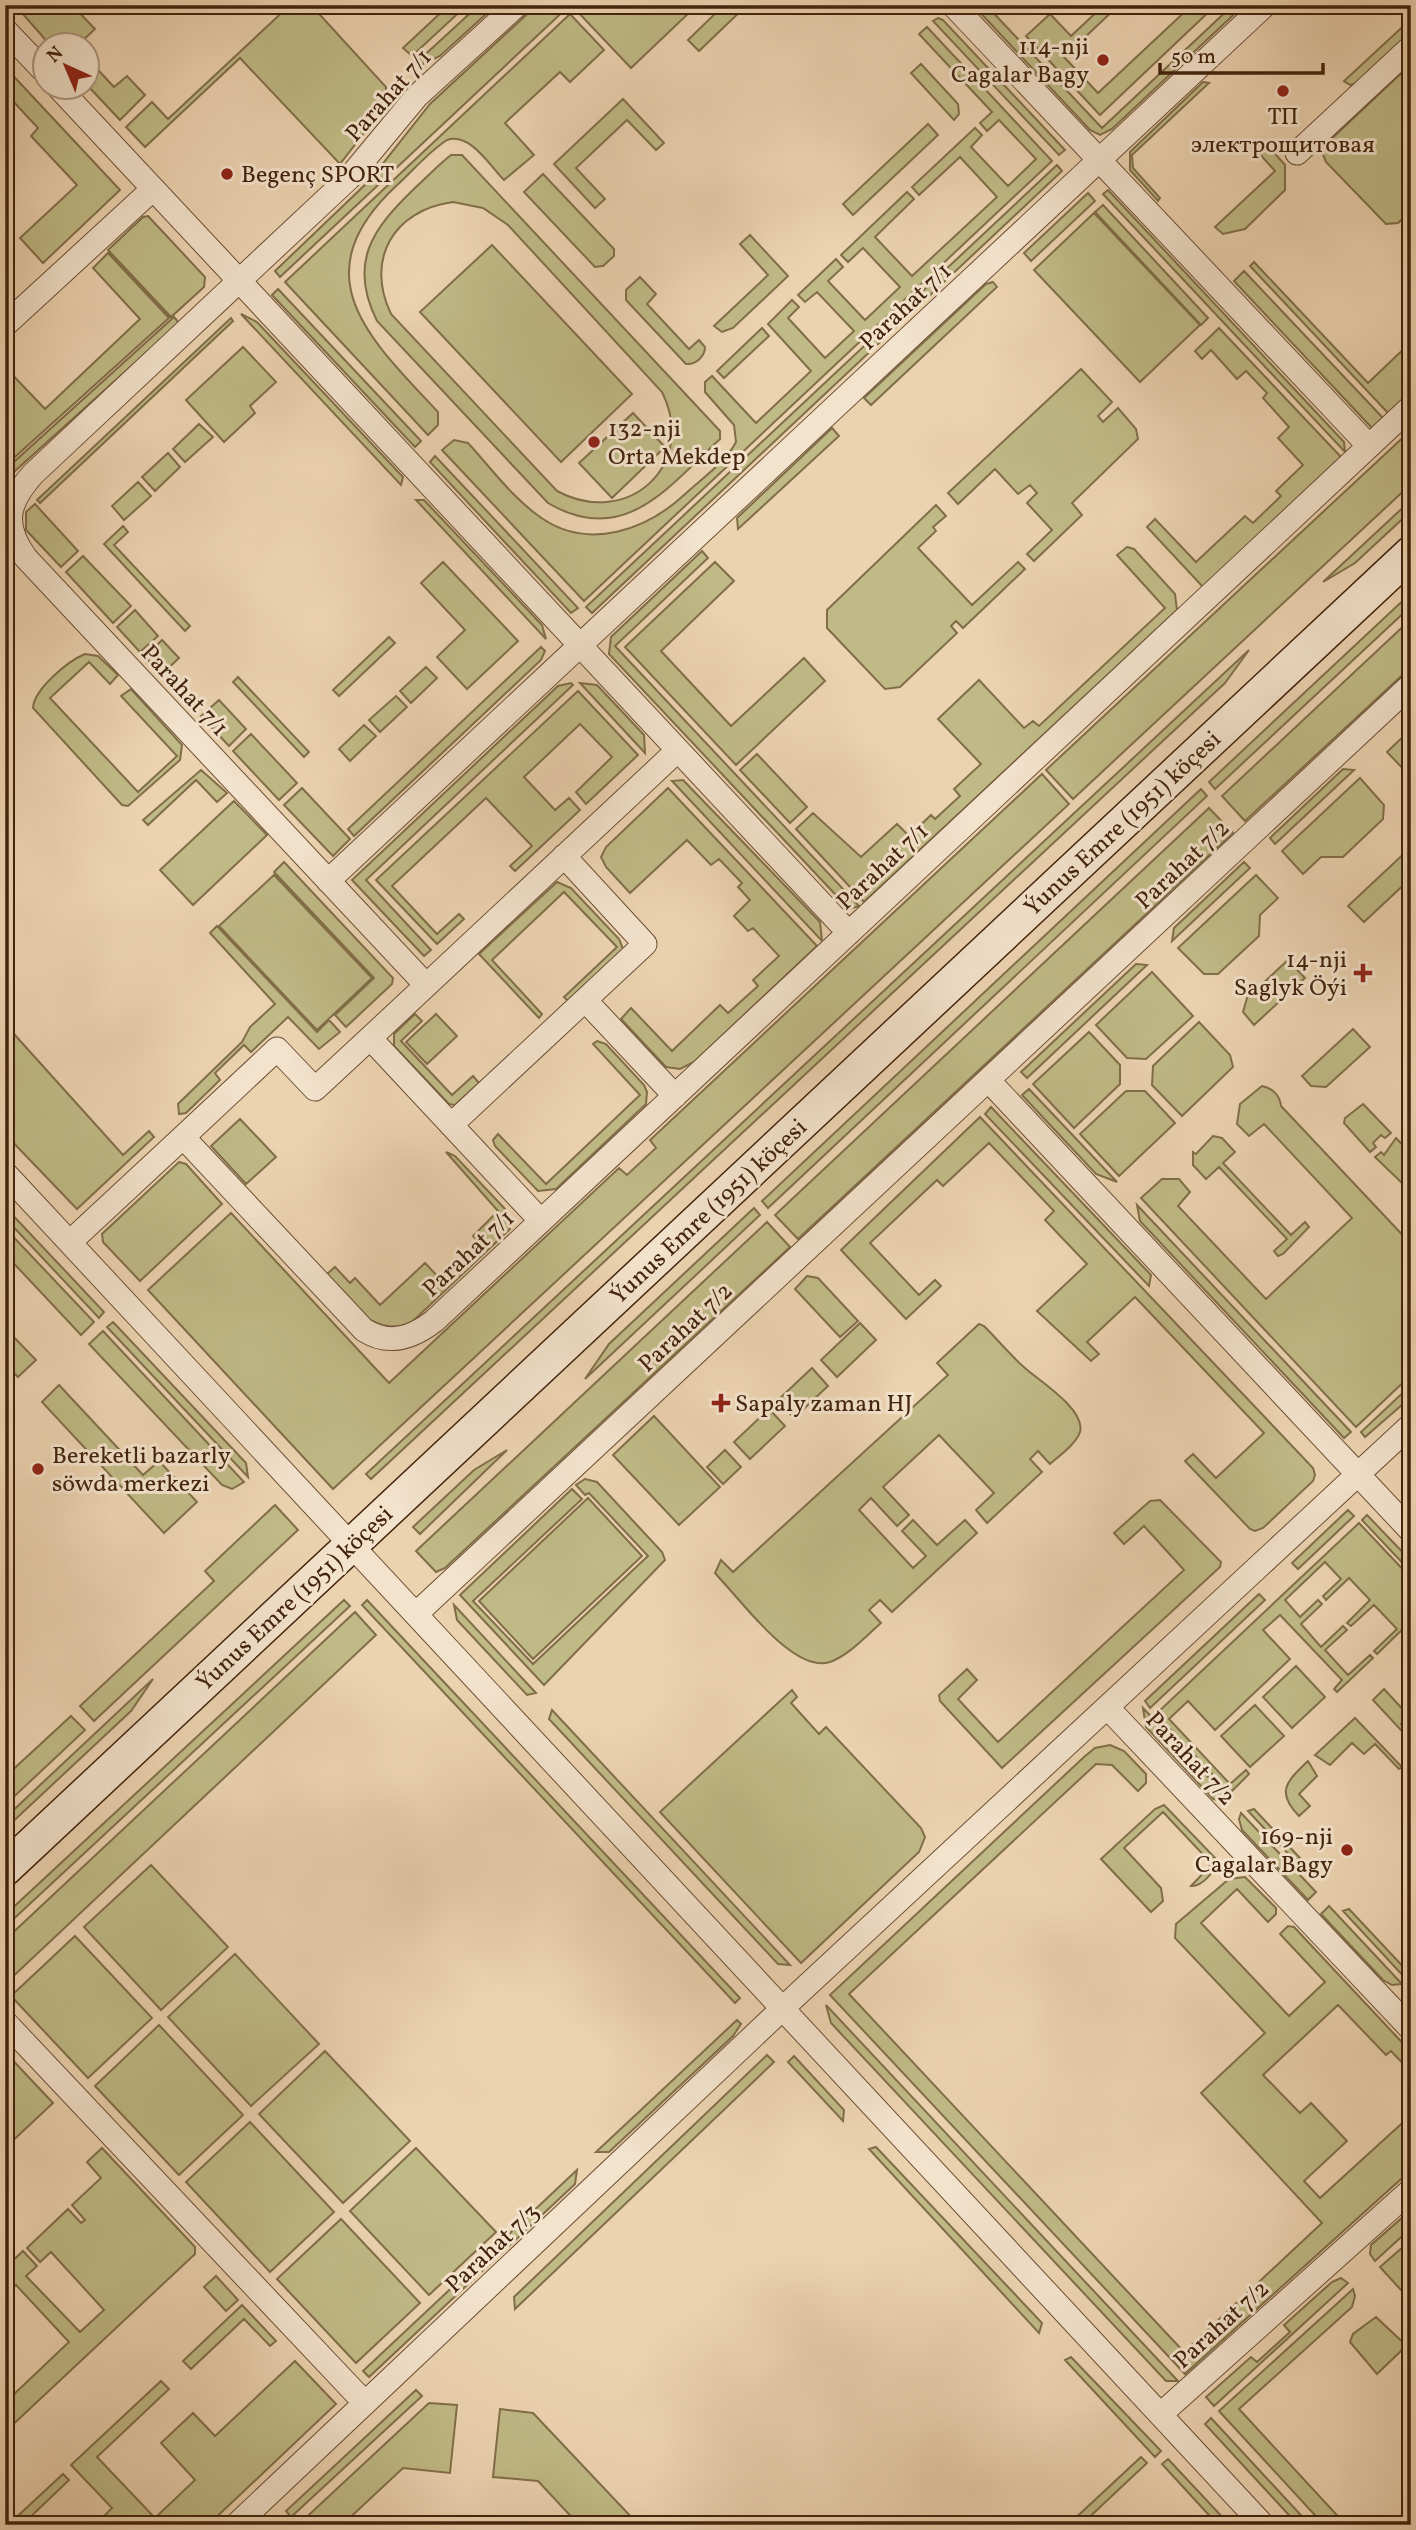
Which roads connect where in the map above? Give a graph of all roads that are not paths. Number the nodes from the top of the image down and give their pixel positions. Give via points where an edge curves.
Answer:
1 (517, 5) edge
2 (953, 5) edge
3 (1265, 5) edge
4 (5, 30) edge
5 (1411, 47) edge
6 (32, 59) edge
7 (72, 102) edge
8 (1297, 153) dead end
9 (1099, 160) junction
10 (153, 188) junction
11 (239, 281) junction
12 (5, 325) edge
13 (1411, 407) edge
14 (1369, 446) junction
15 (1411, 552) edge
16 (580, 646) junction
17 (1411, 685) edge
18 (678, 750) junction
19 (564, 856) junction
20 (328, 881) junction
21 (849, 933) junction
22 (426, 985) junction
23 (585, 1000) junction
24 (369, 1038) junction
25 (989, 1081) junction
26 (674, 1096) junction
27 (451, 1125) junction
28 (183, 1137) junction
29 (5, 1173) edge
30 (541, 1221) junction
31 (70, 1242) junction
32 (1411, 1425) edge
33 (1357, 1474) junction
34 (1411, 1531) edge
35 (352, 1543) junction
36 (417, 1613) junction
37 (1107, 1707) junction
38 (5, 1869) edge
39 (785, 2009) junction
40 (5, 2022) edge
41 (1411, 2029) edge
42 (1411, 2190) edge
43 (365, 2403) junction
44 (1161, 2414) junction
45 (236, 2525) edge
46 (1264, 2525) edge

1 - 11 street, Parahat 7/1 via 417,96 349,178
2 - 9 street
3 - 9 street, Parahat 7/1
4 - 6 street
5 - 8 street
7 - 10 street, Parahat 7/1
9 - 14 street
9 - 16 street, Parahat 7/1
10 - 11 street, Parahat 7/1
10 - 12 street
11 - 16 street, Parahat 7/1
11 - 20 street, Parahat 7/1 via 33,474 13,499 10,521 26,558
13 - 14 street, Parahat 7/1
14 - 21 street, Parahat 7/1
15 - 35 street, Ýunus Emre (1951) köçesi
16 - 18 street, Parahat 7/1
16 - 20 street, Parahat 7/1
17 - 25 street, Parahat 7/2
18 - 19 street
18 - 21 street, Parahat 7/1
19 - 22 street
19 - 23 street via 645,944
20 - 22 street
21 - 26 street, Parahat 7/1
22 - 24 street
23 - 26 street
23 - 27 street
24 - 27 street
24 - 28 street via 315,1089 278,1049
25 - 33 street
25 - 36 street, Parahat 7/2
26 - 30 street, Parahat 7/1
27 - 30 street
28 - 30 street, Parahat 7/1 via 357,1324 372,1335 391,1340 425,1328
28 - 31 street
29 - 31 street
31 - 35 street
32 - 33 street, Parahat 7/2
33 - 34 street
33 - 37 street, Parahat 7/2
35 - 36 street
35 - 38 street, Ýunus Emre (1951) köçesi
36 - 39 street
37 - 39 street, Parahat 7/2
37 - 41 street, Parahat 7/2
39 - 43 street, Parahat 7/3
39 - 44 street
40 - 43 street
42 - 44 street, Parahat 7/2
43 - 45 street, Parahat 7/3
44 - 46 street

